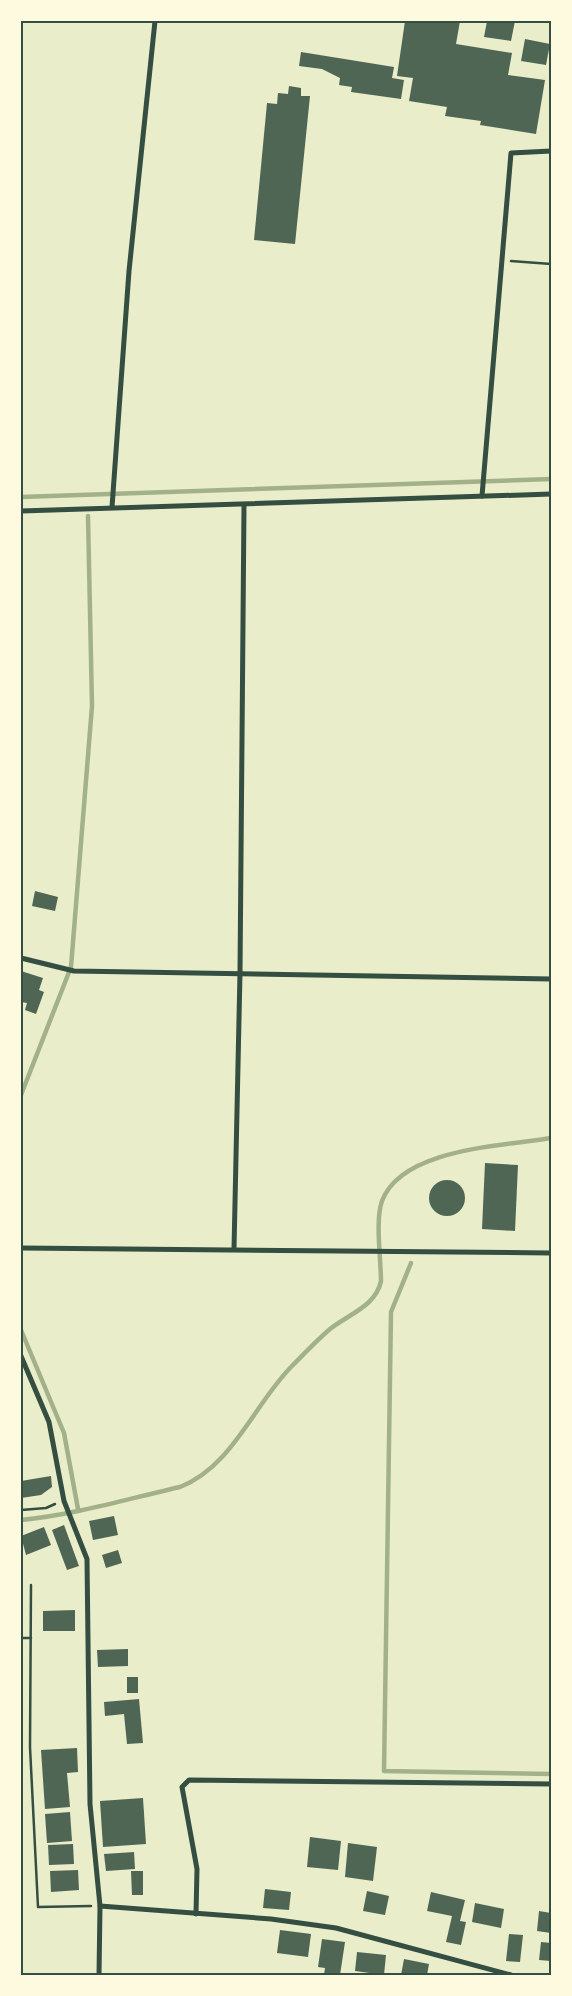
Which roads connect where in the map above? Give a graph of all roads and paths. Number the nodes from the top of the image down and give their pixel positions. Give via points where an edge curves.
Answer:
1 (155, 21) edge
2 (551, 151) edge
3 (502, 260) junction
4 (551, 264) edge
5 (551, 494) edge
6 (482, 496) junction
7 (244, 505) junction
8 (112, 507) junction
9 (21, 511) edge
10 (21, 958) edge
11 (240, 973) junction
12 (551, 979) edge
13 (21, 1248) edge
14 (234, 1249) junction
15 (551, 1253) edge
16 (21, 1356) edge
17 (64, 1501) junction
18 (21, 1510) edge
19 (31, 1584) dead end
20 (21, 1638) edge
21 (31, 1638) junction
22 (551, 1784) edge
23 (100, 1906) junction
24 (196, 1914) junction
25 (99, 1975) edge
26 (511, 1975) edge

1 - 8 street via 129,271
2 - 3 street via 511,154
3 - 4 path
3 - 6 street
5 - 6 street
6 - 7 street
7 - 8 street
7 - 11 street
8 - 9 street
10 - 11 street via 74,971
11 - 12 street
11 - 14 street
13 - 14 street
14 - 15 street
16 - 17 street via 49,1422
17 - 18 path via 46,1508
17 - 23 street via 87,1559 90,1804
19 - 21 path
20 - 21 path
21 - 23 path via 30,1748 38,1907
22 - 24 street via 189,1780 182,1787 197,1869
23 - 24 street
23 - 25 street
24 - 26 street via 336,1928

